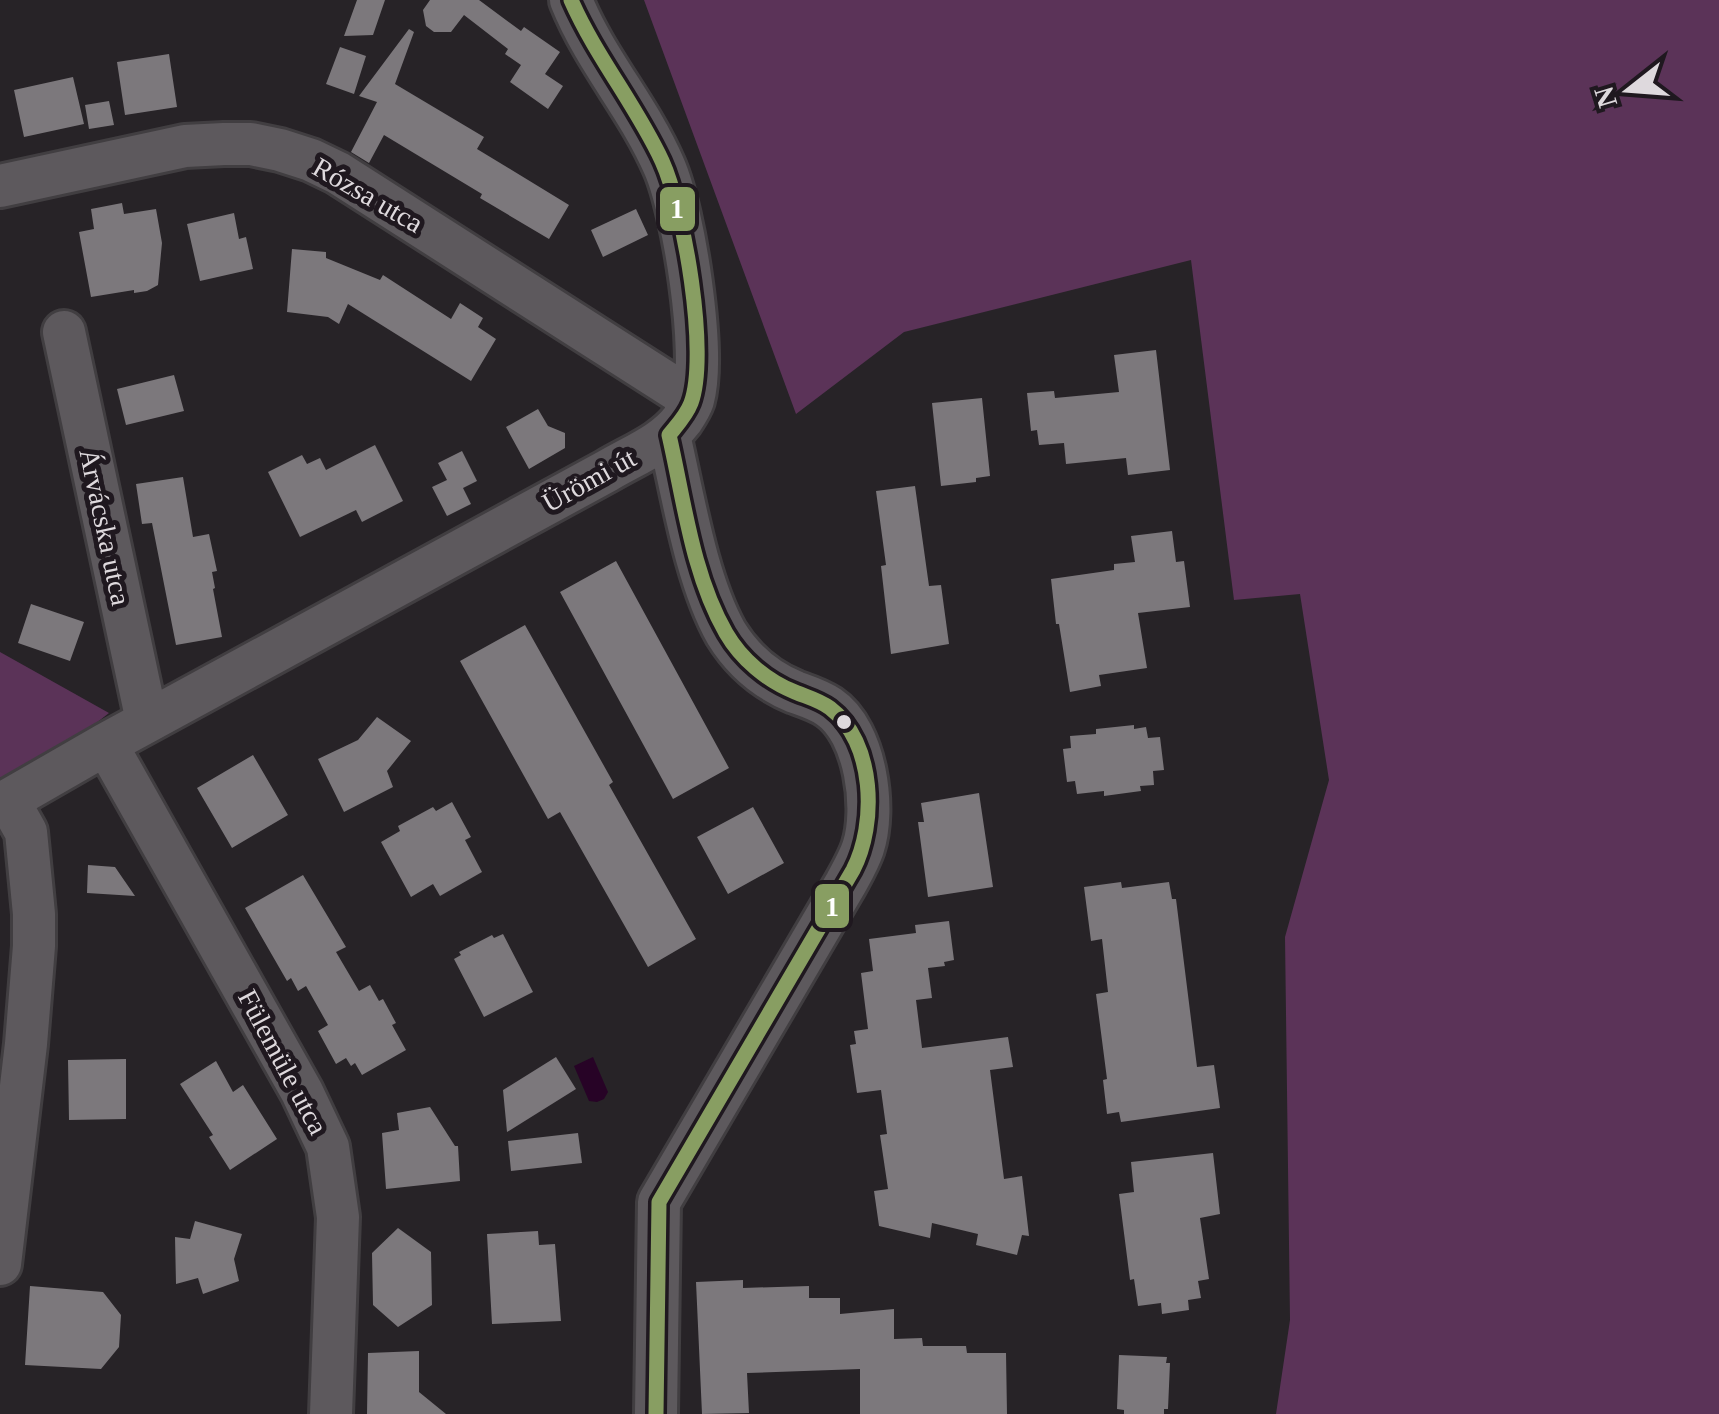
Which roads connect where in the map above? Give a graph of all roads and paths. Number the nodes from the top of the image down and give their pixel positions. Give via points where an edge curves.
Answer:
1 (571, 0) edge
2 (0, 186) edge
3 (64, 332) dead end
4 (693, 400) junction
5 (669, 435) junction
6 (147, 721) junction
7 (106, 744) junction
8 (4, 803) edge
9 (0, 1264) edge
10 (331, 1414) edge
11 (656, 1414) edge

1 - 4 street via 671,182 694,318
2 - 4 street, Rózsa utca via 185,146 251,144 310,160
3 - 6 street, Árvácska utca
4 - 5 street, Ürömi út
5 - 6 street, Ürömi út
5 - 11 street via 700,566 727,634 762,673 845,721 861,756 869,817 846,883 659,1202
6 - 7 street, Ürömi út
7 - 8 street, Ürömi út
7 - 10 street, Fülemüle utca via 328,1147 338,1217
8 - 9 street via 26,832 34,946

